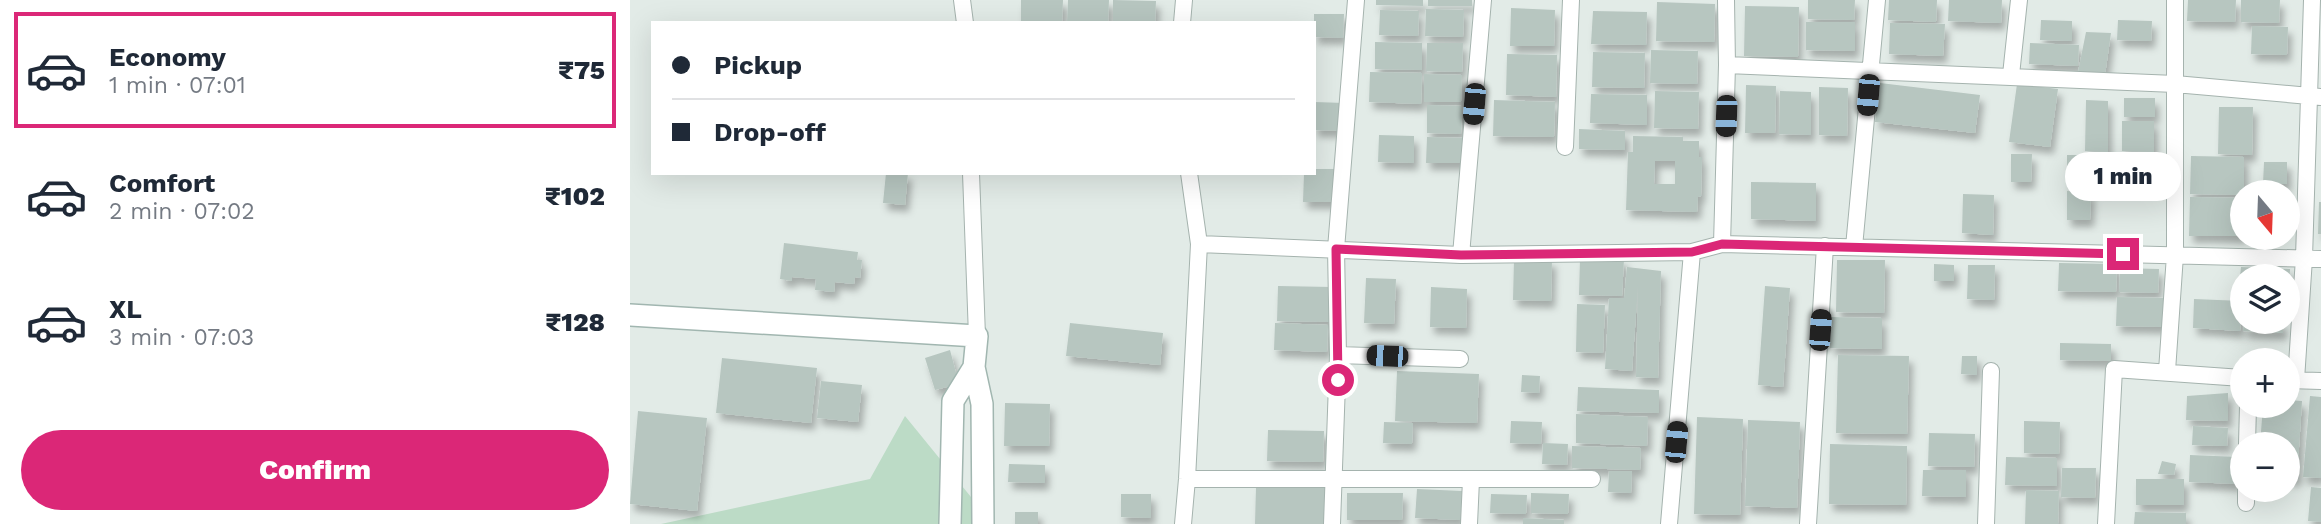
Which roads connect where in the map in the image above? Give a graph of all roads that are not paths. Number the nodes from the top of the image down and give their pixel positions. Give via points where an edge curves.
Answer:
1 (962, 0) edge
2 (1184, 0) edge
3 (1356, 0) edge
4 (1483, 0) edge
5 (1571, 0) edge
6 (1726, 0) edge
7 (1877, 0) edge
8 (2019, 0) edge
9 (2175, 0) edge
10 (2312, 0) edge
11 (965, 21) edge
12 (1182, 21) edge
13 (1727, 65) junction
14 (1870, 70) junction
15 (2011, 75) junction
16 (2175, 84) junction
17 (2315, 97) edge
18 (1565, 147) dead end
19 (971, 175) edge
20 (1189, 175) edge
21 (1199, 244) junction
22 (1722, 244) junction
23 (1825, 246) junction
24 (1854, 247) junction
25 (1336, 249) junction
26 (1692, 252) junction
27 (1461, 255) junction
28 (2175, 255) junction
29 (2304, 258) junction
30 (2321, 259) edge
31 (630, 315) edge
32 (977, 336) junction
33 (2295, 348) edge
34 (1338, 355) junction
35 (1460, 359) dead end
36 (974, 367) junction
37 (1991, 371) dead end
38 (2167, 371) junction
39 (2230, 377) edge
40 (2300, 380) edge
41 (2321, 381) edge
42 (1187, 479) junction
43 (1592, 479) dead end
44 (1335, 480) junction
45 (1471, 480) junction
46 (950, 524) edge
47 (983, 524) edge
48 (1182, 524) edge
49 (1332, 524) edge
50 (1469, 524) edge
51 (1669, 524) edge
52 (1808, 524) edge
53 (1986, 524) edge
54 (2106, 524) edge

1 - 11 street
2 - 12 street
3 - 25 street
4 - 27 street
5 - 18 street
6 - 13 street
7 - 14 street
8 - 15 street
9 - 16 street
10 - 17 street
13 - 14 street
13 - 22 street
14 - 15 street
14 - 24 street
15 - 16 street
16 - 17 street
16 - 28 street
17 - 29 street
19 - 32 street
20 - 21 street
21 - 25 street
21 - 42 street
22 - 23 street
22 - 26 street
23 - 24 street
23 - 52 street
24 - 28 street
25 - 27 street
25 - 34 street
26 - 27 street
26 - 51 street
28 - 29 street
28 - 38 street
29 - 30 street
29 - 33 street
31 - 32 street
32 - 36 street
34 - 35 street
34 - 44 street
36 - 46 street via 953,401
36 - 47 street via 982,404
37 - 53 street
38 - 39 street
38 - 54 street via 2114,369
40 - 41 street
42 - 44 street
42 - 48 street
43 - 45 street
44 - 45 street
44 - 49 street
45 - 50 street

